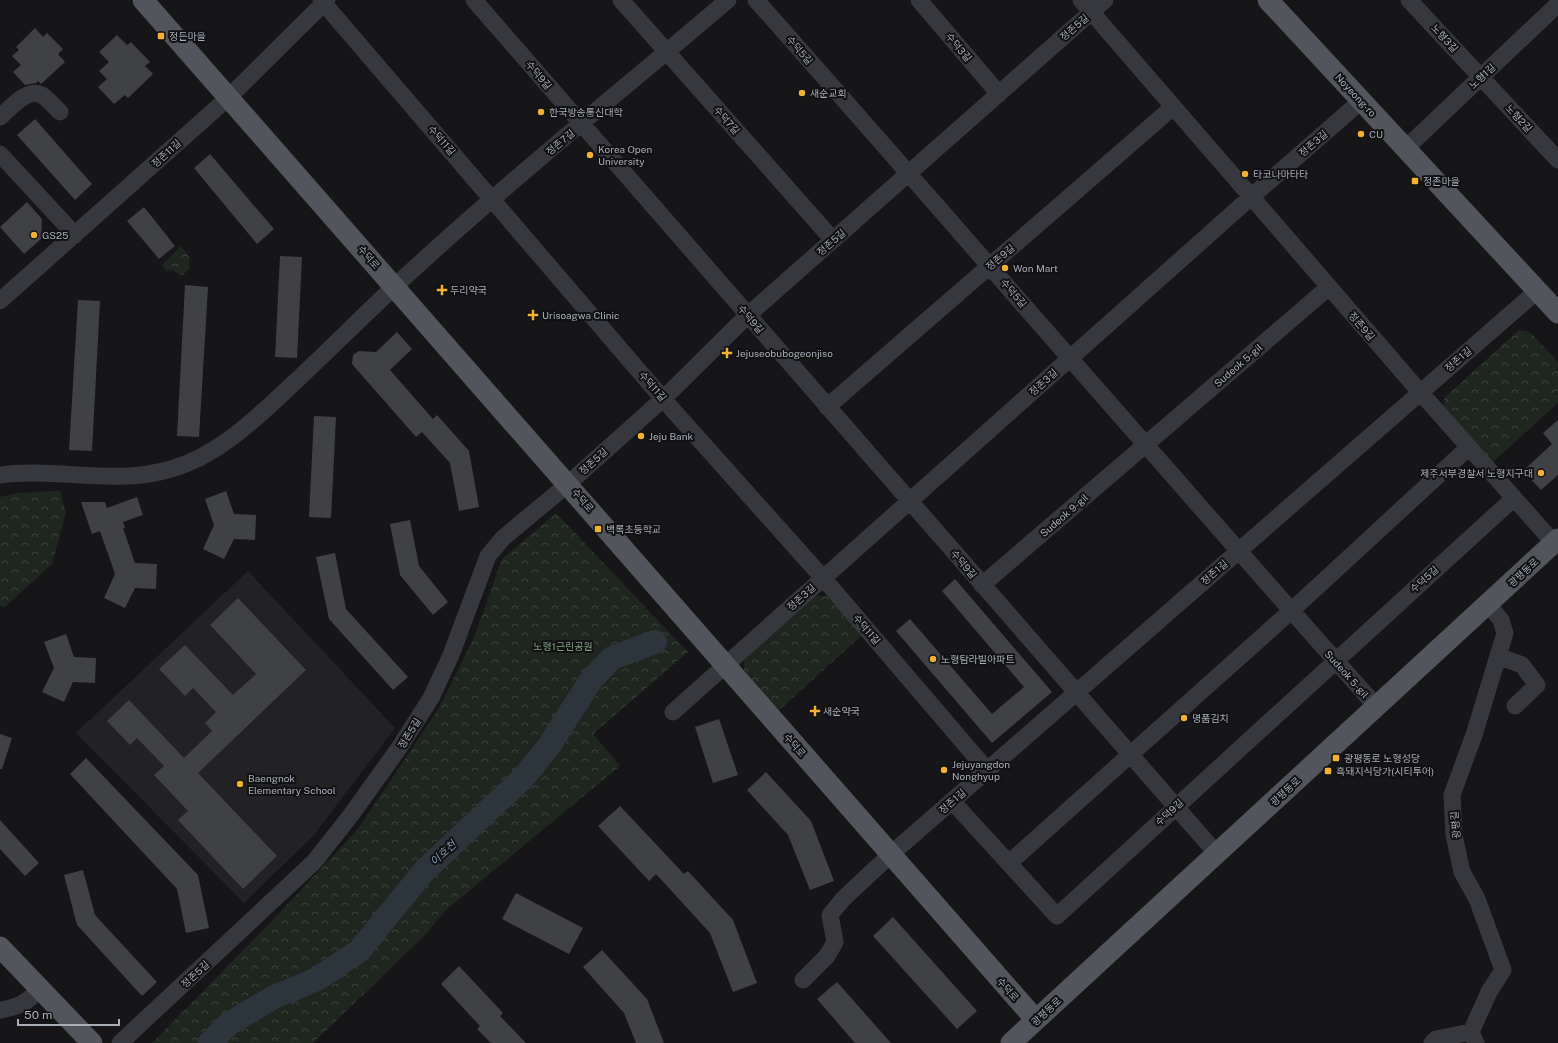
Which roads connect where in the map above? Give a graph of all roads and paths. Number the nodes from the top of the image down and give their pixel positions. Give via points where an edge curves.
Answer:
1 (143, 0) edge
2 (474, 0) edge
3 (621, 0) edge
4 (728, 0) edge
5 (756, 0) edge
6 (919, 0) edge
7 (1105, 0) edge
8 (1268, 0) edge
9 (1409, 0) edge
10 (324, 1) edge
11 (1086, 6) edge
12 (1557, 8) edge
13 (668, 52) junction
14 (1480, 76) junction
15 (999, 94) junction
16 (228, 97) junction
17 (1362, 101) junction
18 (1173, 107) junction
19 (60, 112) dead end
20 (0, 117) edge
21 (582, 124) junction
22 (1406, 148) junction
23 (0, 154) edge
24 (1558, 160) edge
25 (909, 174) junction
26 (1251, 197) junction
27 (493, 199) junction
28 (75, 235) junction
29 (833, 240) junction
30 (990, 266) junction
31 (395, 287) junction
32 (1329, 287) junction
33 (1538, 290) junction
34 (0, 301) edge
35 (1558, 313) edge
36 (748, 315) junction
37 (1070, 358) junction
38 (1420, 392) junction
39 (664, 399) junction
40 (827, 407) junction
41 (1146, 444) junction
42 (1469, 447) junction
43 (0, 475) edge
44 (568, 484) junction
45 (1514, 498) junction
46 (909, 502) junction
47 (1556, 541) edge
48 (1238, 551) junction
49 (823, 578) junction
50 (982, 585) junction
51 (1488, 604) junction
52 (1291, 611) junction
53 (1498, 656) junction
54 (1335, 660) junction
55 (726, 664) junction
56 (1076, 693) junction
57 (1515, 706) dead end
58 (1377, 707) junction
59 (673, 712) dead end
60 (1130, 754) junction
61 (987, 770) junction
62 (952, 801) junction
63 (1175, 806) junction
64 (1217, 854) junction
65 (890, 855) junction
66 (1009, 863) junction
67 (0, 947) edge
68 (803, 980) dead end
69 (40, 990) junction
70 (0, 1010) edge
71 (1036, 1020) junction
72 (1474, 1038) edge
73 (92, 1043) edge
74 (120, 1043) edge
75 (1011, 1043) edge
76 (1432, 1043) edge

1 - 16 main road, 수덕로
2 - 21 street, 수덕9길
3 - 13 street, 수덕7길
4 - 13 street, 정존7길
5 - 25 street, 수덕5길
6 - 15 street, 수덕3길
7 - 11 street, 정존5길
8 - 17 main road, Noyeong-ro
9 - 14 street, 노형3길
10 - 16 street, 정존11길
10 - 27 street, 수덕11길
11 - 15 street, 정존5길
11 - 18 street, 정존9길
12 - 14 street, 노형1길
13 - 21 street, 정존7길
13 - 29 street, 수덕7길
14 - 22 street, 노형1길
14 - 24 street, 노형2길
15 - 25 street, 정존5길
16 - 28 street, 정존11길
16 - 31 main road, 수덕로
17 - 22 main road, Noyeong-ro
17 - 26 street, 정존3길
18 - 26 street, 정존9길
18 - 30 street, 정존9길
19 - 20 street via 42,95 35,93 26,96
21 - 27 street, 정존7길
21 - 36 street, 수덕9길
22 - 33 main road, Noyeong-ro
23 - 28 street
25 - 29 street, 정존5길
25 - 30 street, 수덕5길
26 - 32 street, 정존9길
26 - 37 street, 정존3길
27 - 31 street, 정존7길
27 - 39 street, 수덕11길
28 - 34 street, 정존11길
29 - 36 street, 정존5길
30 - 37 street, 수덕5길
30 - 40 street, 정존9길
31 - 43 street, 정존7길 via 243,430 207,454 173,469 148,475 111,477 33,472
31 - 44 main road, 수덕로
32 - 38 street, 정존9길
32 - 41 street, Sudeok 5-gil
33 - 35 main road, Noyeong-ro
33 - 38 street, 정존1길
36 - 39 street, 정존5길
36 - 40 street, 수덕9길
37 - 41 street, 수덕5길
37 - 46 street, 정존3길
38 - 42 street, 정존9길
38 - 48 street, 정존1길
39 - 44 street, 정존5길
39 - 49 street, 수덕11길
40 - 46 street, 수덕9길
41 - 48 street, 수덕5길
41 - 50 street, Sudeok 9-gil
42 - 45 street, 정존9길
42 - 52 street
44 - 55 main road, 수덕로
44 - 74 street, 정존5길 via 503,538 488,556 451,655 430,698 351,815 314,862
45 - 47 street, 정존9길
45 - 54 street, 수덕5길
46 - 49 street, 정존3길
46 - 50 street, 수덕9길
47 - 51 main road, 광평동로
48 - 52 street, Sudeok 5-gil
48 - 56 street, 정존1길
49 - 55 street, 정존3길
49 - 61 street, 수덕11길
50 - 56 street, 수덕9길
51 - 53 street, 광평길 via 1501,620 1505,633
51 - 58 main road, 광평동로
52 - 54 street, Sudeok 5-gil
52 - 60 street
53 - 57 street via 1522,665 1537,685
53 - 72 street, 광평길 via 1474,735 1452,795 1454,835 1462,872 1478,899 1503,970 1489,992
54 - 58 street, Sudeok 5-gil
54 - 63 street, 수덕9길
55 - 59 street, 정존3길
55 - 65 main road, 수덕로
56 - 60 street
56 - 61 street, 정존1길
58 - 64 main road, 광평동로
60 - 63 street
60 - 66 street
61 - 62 street, 정존1길
62 - 65 street, 정존1길
62 - 66 street, 수덕9길
63 - 64 street
63 - 66 street, 수덕9길 via 1057,916
64 - 71 main road, 광평동로
65 - 68 street, 정존1길 via 843,899 830,915 835,942 827,956
65 - 71 main road, 수덕로
67 - 69 main road
69 - 70 street via 15,1008
69 - 73 main road
71 - 75 main road, 광평동로
72 - 76 street via 1436,1039

